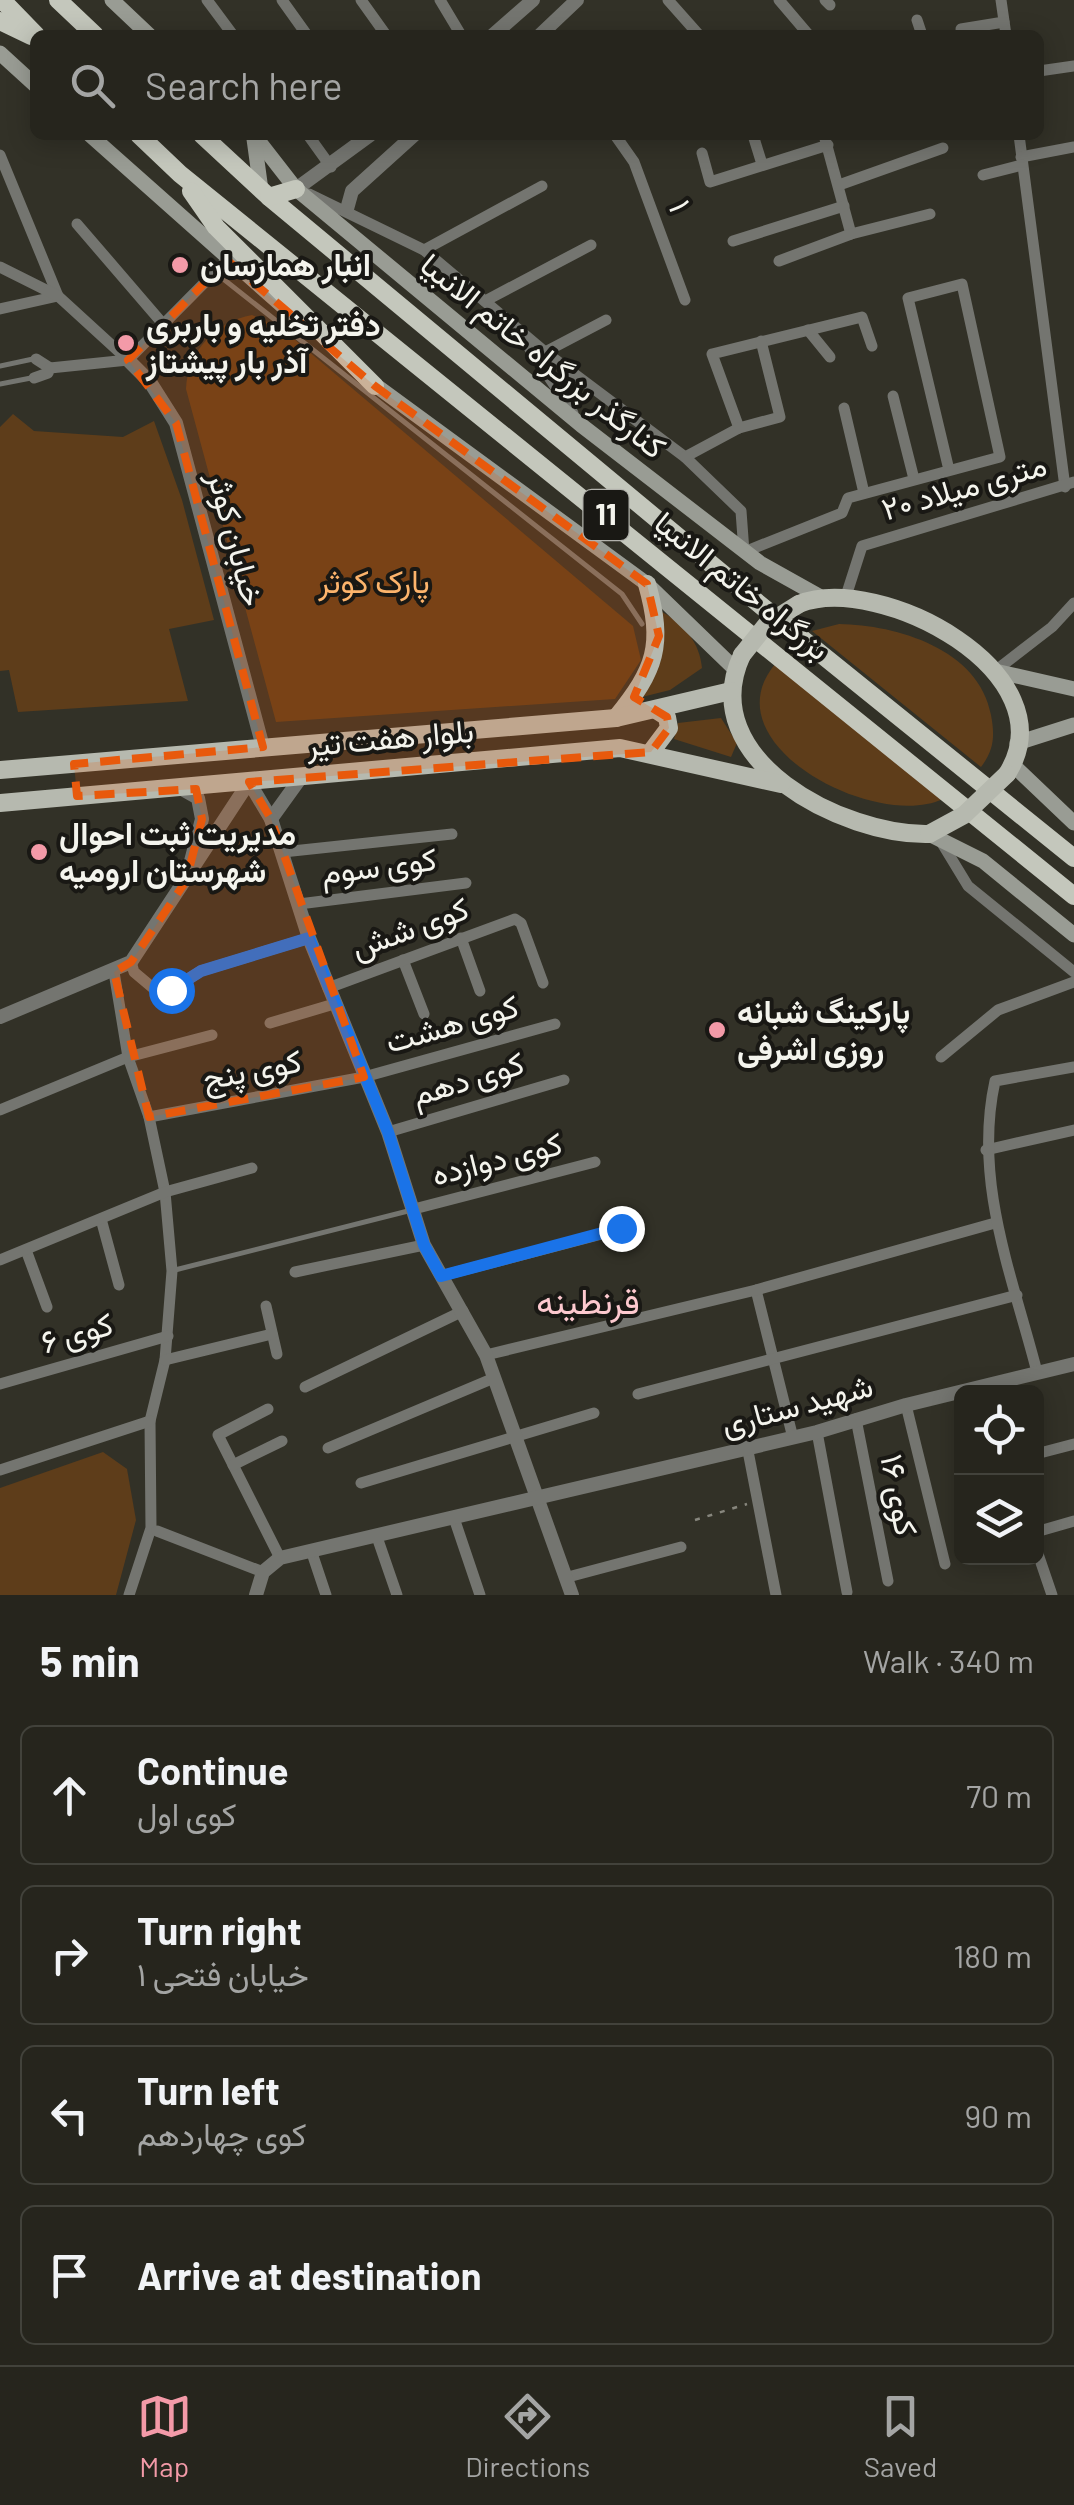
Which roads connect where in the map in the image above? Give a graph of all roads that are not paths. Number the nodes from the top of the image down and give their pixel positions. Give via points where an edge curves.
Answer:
1 (2, 0) edge
2 (58, 0) edge
3 (112, 0) edge
4 (207, 0) edge
5 (282, 0) edge
6 (361, 0) edge
7 (440, 0) edge
8 (533, 0) edge
9 (577, 0) edge
10 (668, 0) edge
11 (779, 0) edge
12 (1001, 0) edge
13 (917, 20) dead end
14 (0, 21) edge
15 (1005, 29) edge
16 (30, 30) edge
17 (90, 30) edge
18 (144, 30) edge
19 (229, 30) edge
20 (303, 30) edge
21 (382, 30) edge
22 (458, 30) edge
23 (499, 30) edge
24 (548, 30) edge
25 (694, 30) edge
26 (805, 30) edge
27 (920, 30) edge
28 (961, 30) dead end
29 (30, 34) edge
30 (0, 53) edge
31 (1074, 66) edge
32 (1044, 71) edge
33 (30, 80) edge
34 (95, 140) edge
35 (144, 140) edge
36 (207, 140) edge
37 (255, 140) edge
38 (258, 140) edge
39 (312, 140) edge
40 (364, 140) edge
41 (408, 140) edge
42 (619, 140) edge
43 (755, 140) edge
44 (826, 140) edge
45 (1019, 140) edge
46 (943, 148) dead end
47 (1074, 148) edge
48 (702, 152) dead end
49 (0, 160) edge
50 (1022, 161) junction
51 (762, 164) junction
52 (332, 167) junction
53 (180, 174) junction
54 (982, 176) dead end
55 (839, 185) junction
56 (542, 186) dead end
57 (296, 189) junction
58 (265, 194) junction
59 (844, 206) junction
60 (347, 209) junction
61 (930, 214) dead end
62 (76, 224) dead end
63 (851, 234) junction
64 (733, 242) dead end
65 (592, 245) dead end
66 (424, 250) junction
67 (227, 260) junction
68 (779, 261) dead end
69 (0, 267) edge
70 (214, 272) junction
71 (58, 296) junction
72 (484, 300) junction
73 (685, 300) dead end
74 (0, 309) edge
75 (606, 320) dead end
76 (163, 324) junction
77 (514, 326) junction
78 (808, 330) junction
79 (761, 342) junction
80 (872, 346) dead end
81 (546, 352) junction
82 (830, 357) dead end
83 (36, 359) joint
84 (128, 360) junction
85 (0, 366) edge
86 (50, 368) junction
87 (34, 378) joint
88 (0, 384) edge
89 (376, 386) junction
90 (893, 396) dead end
91 (844, 408) dead end
92 (581, 425) junction
93 (739, 428) junction
94 (686, 458) junction
95 (949, 470) junction
96 (914, 479) junction
97 (1070, 484) edge
98 (864, 494) junction
99 (744, 552) junction
100 (647, 584) junction
101 (819, 596) junction
102 (846, 596) junction
103 (1074, 603) edge
104 (642, 624) dead end
105 (738, 662) junction
106 (995, 671) junction
107 (1074, 689) edge
108 (732, 691) junction
109 (656, 710) junction
110 (616, 718) junction
111 (1074, 725) edge
112 (1017, 743) junction
113 (263, 747) junction
114 (651, 752) junction
115 (74, 764) junction
116 (0, 770) edge
117 (1010, 770) junction
118 (302, 776) junction
119 (249, 782) junction
120 (782, 784) junction
121 (166, 788) junction
122 (77, 796) junction
123 (0, 803) edge
124 (272, 820) junction
125 (1074, 823) edge
126 (452, 834) dead end
127 (934, 837) junction
128 (283, 852) junction
129 (1074, 858) edge
130 (186, 880) junction
131 (466, 883) dead end
132 (1074, 896) edge
133 (299, 904) junction
134 (1074, 935) edge
135 (309, 938) junction
136 (460, 938) junction
137 (403, 960) junction
138 (131, 962) junction
139 (114, 972) junction
140 (1074, 972) edge
141 (1074, 982) edge
142 (543, 983) dead end
143 (328, 988) junction
144 (480, 992) dead end
145 (334, 1004) junction
146 (424, 1014) dead end
147 (0, 1017) edge
148 (270, 1023) dead end
149 (555, 1024) dead end
150 (212, 1035) dead end
151 (128, 1057) junction
152 (941, 1058) dead end
153 (1074, 1067) edge
154 (364, 1077) junction
155 (564, 1080) dead end
156 (0, 1110) edge
157 (149, 1118) junction
158 (1074, 1130) edge
159 (388, 1132) junction
160 (986, 1150) junction
161 (595, 1162) dead end
162 (252, 1168) dead end
163 (166, 1192) junction
164 (414, 1209) junction
165 (100, 1219) junction
166 (995, 1223) junction
167 (621, 1228) dead end
168 (424, 1245) junction
169 (26, 1250) junction
170 (0, 1260) edge
171 (172, 1271) junction
172 (294, 1272) dead end
173 (441, 1276) junction
174 (119, 1285) dead end
175 (756, 1290) junction
176 (1017, 1295) junction
177 (47, 1306) dead end
178 (266, 1306) dead end
179 (463, 1311) junction
180 (272, 1334) junction
181 (168, 1336) junction
182 (278, 1354) dead end
183 (486, 1355) junction
184 (165, 1360) junction
185 (771, 1360) junction
186 (1074, 1364) edge
187 (1037, 1372) junction
188 (494, 1378) junction
189 (0, 1384) edge
190 (1001, 1385) edge
191 (305, 1387) dead end
192 (638, 1394) dead end
193 (954, 1396) edge
194 (906, 1405) junction
195 (268, 1410) dead end
196 (594, 1412) dead end
197 (856, 1419) junction
198 (150, 1421) junction
199 (817, 1432) junction
200 (792, 1434) junction
201 (514, 1439) junction
202 (282, 1441) dead end
203 (1074, 1444) edge
204 (748, 1446) junction
205 (328, 1448) dead end
206 (1044, 1452) edge
207 (233, 1465) junction
208 (0, 1470) edge
209 (360, 1483) dead end
210 (535, 1498) junction
211 (454, 1518) junction
212 (1074, 1521) edge
213 (1044, 1530) edge
214 (157, 1531) dead end
215 (378, 1536) junction
216 (681, 1548) dead end
217 (312, 1553) junction
218 (280, 1558) junction
219 (946, 1564) dead end
220 (1042, 1565) edge
221 (263, 1572) junction
222 (568, 1577) junction
223 (888, 1581) dead end
224 (846, 1592) dead end
225 (128, 1595) edge
226 (256, 1595) edge
227 (326, 1595) edge
228 (397, 1595) edge
229 (480, 1595) edge
230 (572, 1595) edge
231 (776, 1595) edge
232 (1052, 1595) edge

1 - 16 highway
2 - 17 highway
3 - 18 main road
4 - 19 street
5 - 20 street
6 - 21 street
7 - 22 street
8 - 23 street
9 - 24 street
10 - 25 street
11 - 26 street
12 - 15 street
13 - 27 street
14 - 29 highway
15 - 28 street
30 - 33 main road
31 - 32 street
34 - 67 main road
35 - 53 highway, بزرگراه خاتم الانبیا / 11
36 - 58 highway, بزرگراه خاتم الانبیا / 11
37 - 58 main road
38 - 57 main road, کنارگذر بزرگراه خاتم الانبیا
39 - 52 street
40 - 52 street
41 - 60 street via 352,191
42 - 73 street, ۱ via 634,162
43 - 51 street
44 - 51 street
44 - 55 street
45 - 50 street
46 - 55 street
47 - 50 street
48 - 51 street via 710,182
49 - 71 street
50 - 54 street
50 - 97 street
52 - 57 street
53 - 89 highway via 216,227
53 - 132 highway, بزرگراه خاتم الانبیا / 11
55 - 59 street
56 - 66 street
57 - 58 highway
57 - 60 street
57 - 92 main road, کنارگذر بزرگراه خاتم الانبیا
58 - 129 highway, بزرگراه خاتم الانبیا / 11
59 - 63 street
59 - 64 street
60 - 66 street
61 - 63 street
62 - 76 street
63 - 68 street
65 - 72 street
66 - 72 street
67 - 70 street
67 - 89 main road
69 - 71 street
70 - 76 street
70 - 104 lane via 622,594
71 - 74 street
71 - 84 street
72 - 77 street
75 - 81 street
76 - 84 street
77 - 81 street
77 - 92 street
78 - 79 street
78 - 80 street via 862,317
78 - 82 street
79 - 93 street via 780,417
79 - 93 street via 712,354
81 - 94 street
83 - 85 lane
83 - 86 street
84 - 86 street
84 - 113 street, خیابان کوثر via 176,423
86 - 87 street
87 - 88 lane
89 - 100 main road
90 - 96 street
91 - 98 street
92 - 99 main road, کنارگذر بزرگراه خاتم الانبیا
93 - 94 street
94 - 99 street via 740,511
95 - 95 street via 1000,457 962,284 908,298
95 - 96 street
96 - 98 street
97 - 102 street, ۲۰ متری میلاد via 862,546
98 - 99 street via 848,498 842,513
99 - 101 main road, کنارگذر بزرگراه خاتم الانبیا
100 - 105 main road
100 - 110 main road via 659,636 656,656
101 - 102 main road
101 - 105 main road, bridge via 767,624
102 - 106 main road via 933,626 972,648
103 - 106 street
105 - 108 main road
106 - 107 main road
106 - 112 main road via 1018,715
108 - 109 main road, بلوار هفت تیر
108 - 120 main road via 743,736
109 - 110 main road, بلوار هفت تیر
109 - 114 main road via 669,728
110 - 113 main road, بلوار هفت تیر
111 - 112 main road
112 - 117 main road
113 - 115 main road, بلوار هفت تیر
114 - 118 main road, بلوار هفت تیر via 620,748
114 - 120 main road, بلوار هفت تیر
115 - 116 main road, بلوار هفت تیر
115 - 122 main road
117 - 125 main road
117 - 127 main road, bridge
118 - 119 main road, بلوار هفت تیر
118 - 124 street
119 - 121 main road, بلوار هفت تیر
119 - 124 street
119 - 130 street
120 - 127 main road via 882,831
121 - 122 main road, بلوار هفت تیر
121 - 130 street via 188,789 198,798 202,819
122 - 123 main road, بلوار هفت تیر
124 - 128 street
126 - 128 street
127 - 134 main road via 983,861
127 - 140 street via 968,886
128 - 133 street
130 - 138 street
131 - 133 street, کوی سوم
133 - 135 street
135 - 138 street via 201,971 171,990 154,988
135 - 143 street
136 - 137 street, کوی شش
136 - 142 street, کوی شش via 522,922
136 - 144 street
137 - 143 street, کوی شش
137 - 146 street
138 - 139 street
139 - 147 street
139 - 151 street
141 - 152 street via 998,1010
143 - 145 street
145 - 148 street
145 - 154 street
149 - 154 street, کوی هشت
150 - 151 street
151 - 156 street
151 - 157 street
153 - 160 street via 996,1080
154 - 157 street, کوی پنج
154 - 159 street
155 - 159 street, کوی دهم
157 - 163 street
158 - 160 street
159 - 164 street
160 - 166 street
161 - 164 street, کوی دوازده
162 - 163 street
163 - 165 street
163 - 171 street
164 - 168 street
164 - 171 lane
165 - 169 street
165 - 174 street
166 - 175 street
166 - 176 street
167 - 173 street
168 - 172 street
168 - 173 street
169 - 170 street
169 - 177 street
171 - 181 street
173 - 179 street
175 - 183 street
175 - 185 street
176 - 185 street
176 - 187 street
178 - 180 street
179 - 183 street
179 - 191 street
180 - 182 street
180 - 184 street
181 - 184 street
181 - 189 street, کوی ۶
183 - 188 street
184 - 198 street
185 - 192 street
185 - 200 street
186 - 187 street, شهید ستاری
187 - 190 street, شهید ستاری
188 - 201 street
188 - 205 street
193 - 194 street, شهید ستاری
194 - 197 street, شهید ستاری
194 - 219 street
195 - 207 street via 218,1435
196 - 201 street
197 - 199 street, شهید ستاری
197 - 223 street, کوی ۱۶
198 - 208 street
198 - 225 street via 150,1528
199 - 200 street, شهید ستاری
199 - 224 street
200 - 204 street, شهید ستاری
201 - 209 street
201 - 210 street
202 - 207 street
203 - 206 street
204 - 210 street, شهید ستاری
204 - 231 street
207 - 218 street
210 - 211 street, شهید ستاری
210 - 222 street
211 - 215 street, شهید ستاری
211 - 229 street
212 - 213 street
214 - 221 street
215 - 217 street, شهید ستاری
215 - 228 street
216 - 222 street
217 - 218 street, شهید ستاری
217 - 227 street
218 - 221 street
220 - 232 street
221 - 226 street
222 - 230 street

